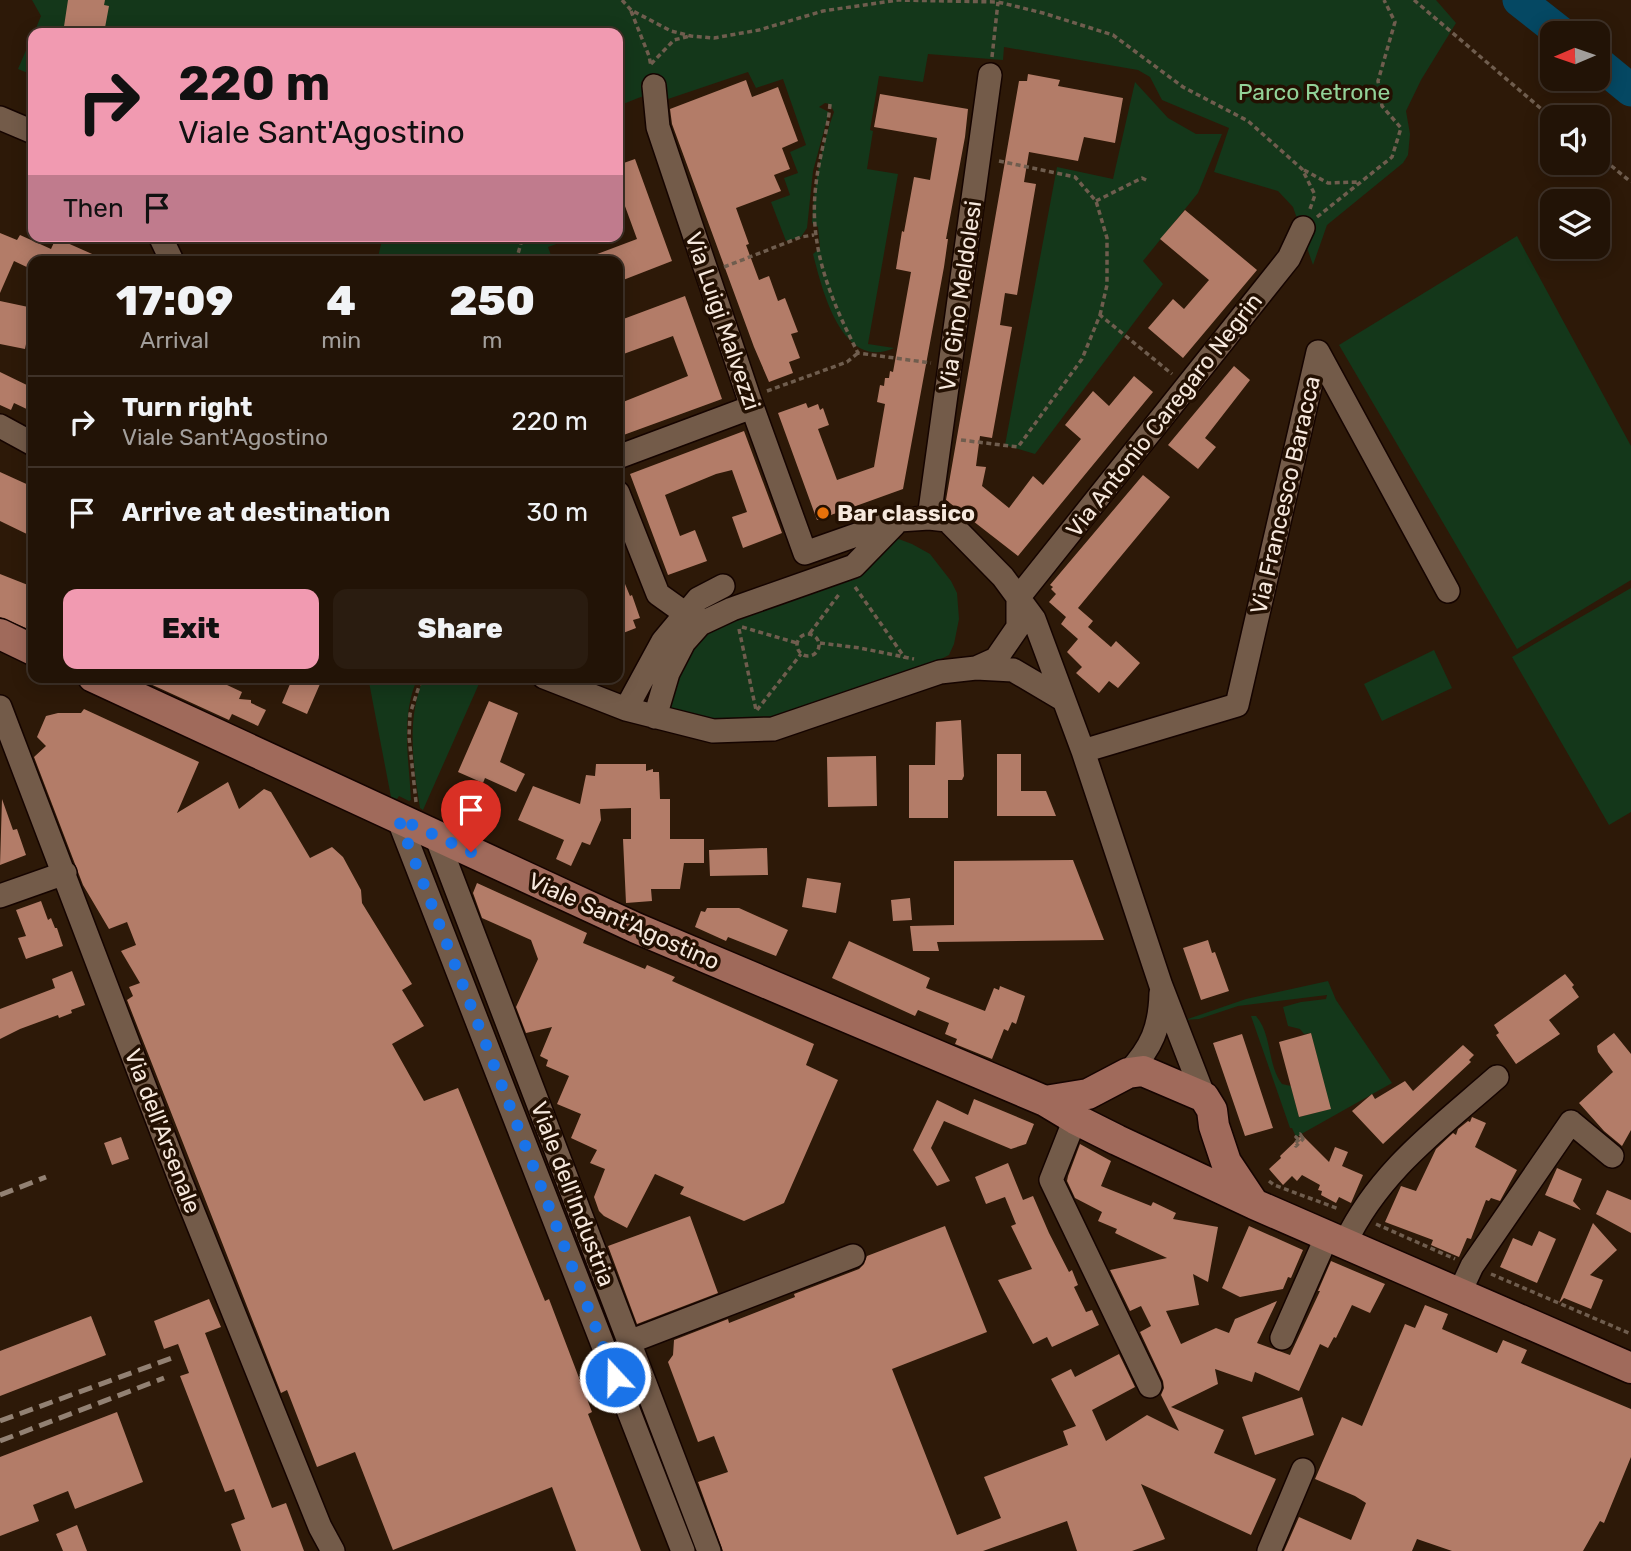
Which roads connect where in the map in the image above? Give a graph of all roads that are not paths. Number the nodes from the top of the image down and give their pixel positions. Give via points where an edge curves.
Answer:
1 (652, 75) road end
2 (990, 75) road end
3 (0, 118) edge
4 (28, 130) edge
5 (1303, 228) road end
6 (750, 402) junction
7 (0, 426) edge
8 (28, 441) edge
9 (623, 455) edge
10 (623, 506) edge
11 (929, 517) junction
12 (899, 520) junction
13 (723, 586) dead end
14 (1448, 591) dead end
15 (1018, 598) junction
16 (686, 614) junction
17 (0, 634) edge
18 (28, 648) edge
19 (976, 668) junction
20 (106, 683) edge
21 (559, 683) edge
22 (1064, 700) junction
23 (0, 707) edge
24 (626, 709) junction
25 (655, 717) junction
26 (1083, 751) junction
27 (11, 764) edge
28 (418, 828) junction
29 (65, 873) junction
30 (0, 896) edge
31 (1161, 986) junction
32 (1121, 1077) junction
33 (1497, 1077) dead end
34 (1204, 1097) junction
35 (1045, 1101) junction
36 (1075, 1119) junction
37 (1214, 1126) junction
38 (1117, 1140) junction
39 (1612, 1156) dead end
40 (1173, 1166) junction
41 (1254, 1204) junction
42 (1336, 1240) junction
43 (853, 1256) dead end
44 (1459, 1294) junction
45 (1282, 1338) dead end
46 (629, 1342) junction
47 (1631, 1368) edge
48 (1150, 1386) dead end
49 (1303, 1470) dead end
50 (333, 1551) edge
51 (683, 1551) edge
52 (709, 1551) edge
53 (1269, 1551) edge

1 - 6 street, Via Luigi Malvezzi via 657,127
2 - 11 street, Via Gino Meldolesi
3 - 4 street
5 - 15 street, Via Antonio Caregaro Negrin via 1289,258
6 - 9 street
6 - 12 street, Via Luigi Malvezzi via 805,553
7 - 8 street
10 - 16 street via 658,594
11 - 12 street
11 - 15 street via 947,520
12 - 25 street via 854,566 701,624 678,652
13 - 16 street via 698,599
14 - 26 street, Via Francesco Baracca via 1318,352 1237,705
15 - 19 street via 1018,627 996,659
15 - 22 street via 1034,619
16 - 24 street via 663,641
17 - 18 main road
19 - 22 street via 1013,670
19 - 25 street via 932,675 773,729 713,731
20 - 28 main road, Viale Sant'Agostino
21 - 24 street
22 - 26 street
23 - 27 street, Via dell'Arsenale
24 - 25 street
26 - 31 street
27 - 29 street, Via dell'Arsenale
28 - 35 main road, Viale Sant'Agostino via 636,928
28 - 46 street, Viale dell'Industria
28 - 51 street, Viale dell'Industria
29 - 30 street
29 - 50 street, Via dell'Arsenale via 181,1182
31 - 32 street via 1155,1036 1145,1054
31 - 34 street
32 - 34 main road via 1143,1071
32 - 35 main road via 1088,1094
32 - 38 main road via 1106,1114
33 - 42 street via 1397,1165
34 - 37 main road
35 - 36 main road, Viale Sant'Agostino
36 - 38 main road, Viale Sant'Agostino
36 - 48 street via 1051,1180
37 - 40 main road via 1202,1151
37 - 41 main road via 1226,1162
38 - 40 main road, Viale Sant'Agostino
39 - 44 street via 1572,1122 1472,1266
40 - 41 main road, Viale Sant'Agostino
41 - 42 main road, Viale Sant'Agostino
42 - 44 main road, Viale Sant'Agostino
42 - 45 street
43 - 46 street
44 - 47 main road, Viale Sant'Agostino
46 - 52 street, Viale dell'Industria
49 - 53 street

